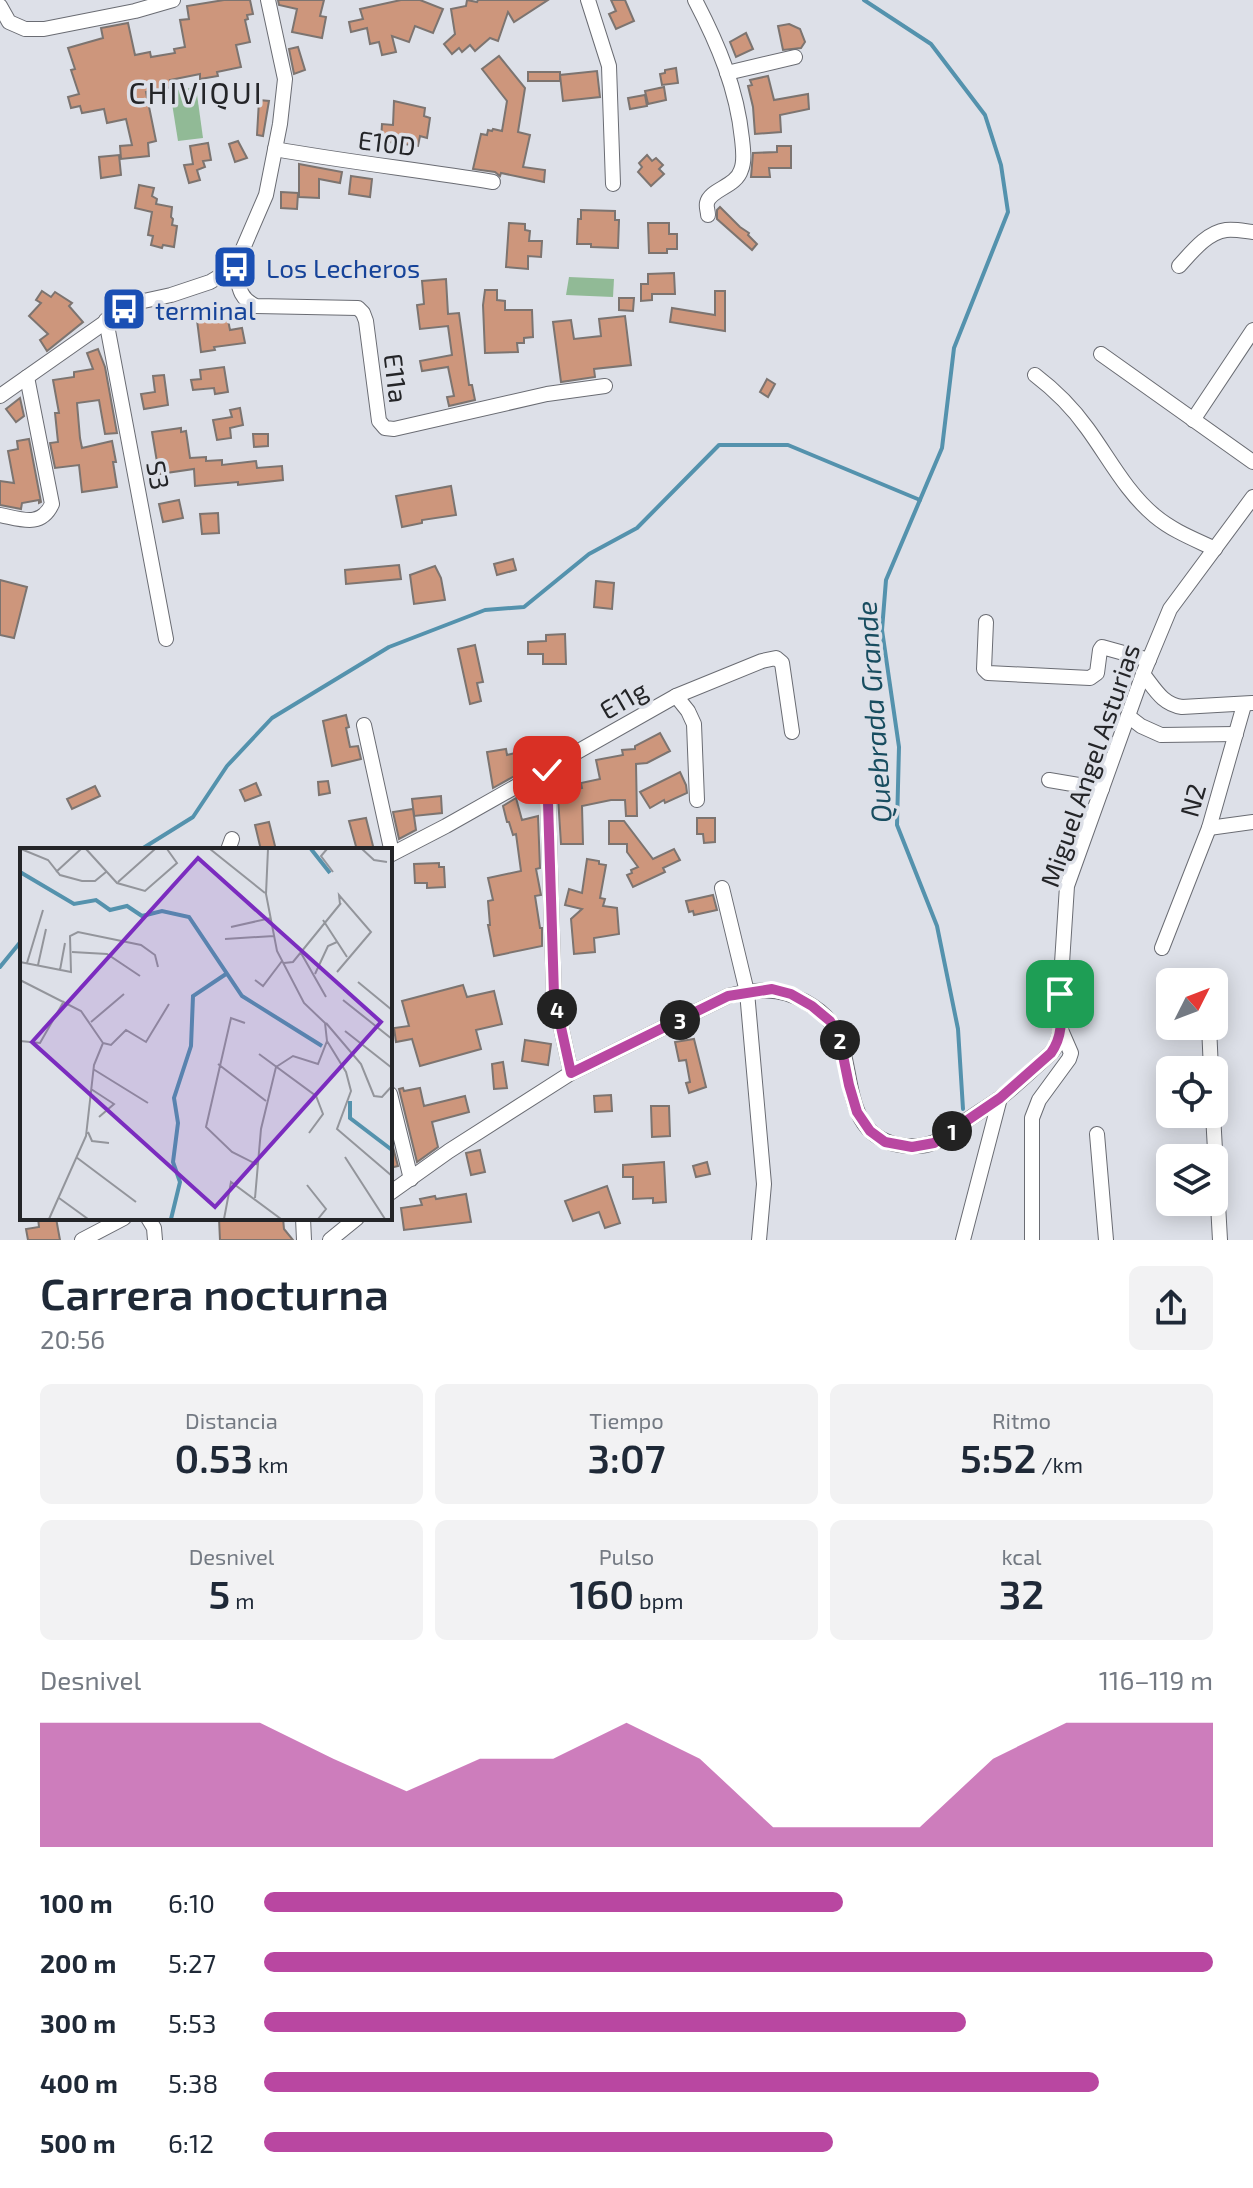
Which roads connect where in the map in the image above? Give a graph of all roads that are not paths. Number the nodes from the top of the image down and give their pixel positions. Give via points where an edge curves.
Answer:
1 (173, 0) edge
2 (268, 0) edge
3 (588, 0) edge
4 (695, 0) edge
5 (0, 6) edge
6 (132, 6) edge
7 (795, 57) dead end
8 (727, 73) junction
9 (275, 149) junction
10 (493, 182) dead end
11 (613, 184) dead end
12 (708, 215) dead end
13 (1253, 232) edge
14 (1179, 266) dead end
15 (235, 267) junction
16 (106, 320) junction
17 (1253, 330) edge
18 (1101, 354) dead end
19 (1035, 375) dead end
20 (27, 377) junction
21 (605, 386) dead end
22 (0, 396) edge
23 (1193, 420) junction
24 (1253, 462) edge
25 (1253, 497) edge
26 (0, 515) edge
27 (1215, 549) junction
28 (986, 622) dead end
29 (166, 639) dead end
30 (1146, 667) junction
31 (676, 696) junction
32 (1248, 704) edge
33 (1128, 716) junction
34 (364, 725) dead end
35 (792, 732) dead end
36 (1236, 734) junction
37 (547, 770) junction
38 (1049, 780) dead end
39 (1102, 789) junction
40 (697, 800) dead end
41 (1253, 822) edge
42 (1209, 828) junction
43 (390, 848) edge
44 (392, 853) edge
45 (722, 888) dead end
46 (1162, 948) dead end
47 (747, 992) junction
48 (1061, 1030) junction
49 (571, 1073) junction
50 (1000, 1098) junction
51 (392, 1102) edge
52 (1214, 1128) edge
53 (1097, 1134) dead end
54 (411, 1179) junction
55 (392, 1192) edge
56 (120, 1220) edge
57 (149, 1220) edge
58 (303, 1220) edge
59 (355, 1220) edge
60 (82, 1240) edge
61 (155, 1240) edge
62 (304, 1240) edge
63 (330, 1240) edge
64 (759, 1240) edge
65 (963, 1240) edge
66 (1032, 1240) edge
67 (1106, 1240) edge
68 (1220, 1240) edge

1 - 6 street
2 - 9 street via 285,79
3 - 11 street via 609,66
4 - 8 street
5 - 6 street via 9,22 25,29
7 - 8 street
8 - 12 street via 740,121 742,168 729,186 711,196
9 - 10 street, E10D
9 - 15 street via 266,195
13 - 14 street via 1224,230 1197,246
15 - 16 street via 210,282 139,302
15 - 21 street, E11a via 241,296 256,306 358,308 363,313 379,421 385,428
16 - 20 street
16 - 29 street, S3
17 - 23 street
18 - 23 street
19 - 27 street via 1074,410 1118,475 1154,516
20 - 22 street
20 - 26 street via 52,504 41,519
23 - 24 street
25 - 27 street, Miguel Angel Asturias
27 - 30 street, Miguel Angel Asturias via 1170,609
28 - 30 street via 988,673 1090,678 1097,673 1102,647
30 - 32 street, N2 via 1162,700 1171,705
30 - 33 street, Miguel Angel Asturias
31 - 35 street, E11g via 776,658 782,663
31 - 37 street, E11g
31 - 40 street via 694,724
32 - 36 street, N2
33 - 36 street via 1161,735
33 - 39 street, Miguel Angel Asturias
34 - 43 street
36 - 42 street, N2
37 - 44 street, E11g
37 - 49 street via 554,995
38 - 39 street
39 - 48 street, Miguel Angel Asturias via 1067,886
41 - 42 street
42 - 46 street, N2
45 - 47 street
47 - 49 street via 728,996
47 - 50 street via 772,989 791,994 830,1021 839,1036 857,1112 885,1142 912,1147 934,1143
47 - 64 street via 764,1184
48 - 50 street via 1051,1053
48 - 66 street, Miguel Angel Asturias via 1071,1053 1032,1118
49 - 54 street
50 - 65 street
51 - 54 street
52 - 68 street
53 - 67 street
54 - 55 street
56 - 60 street
57 - 61 street
58 - 62 street
59 - 63 street

